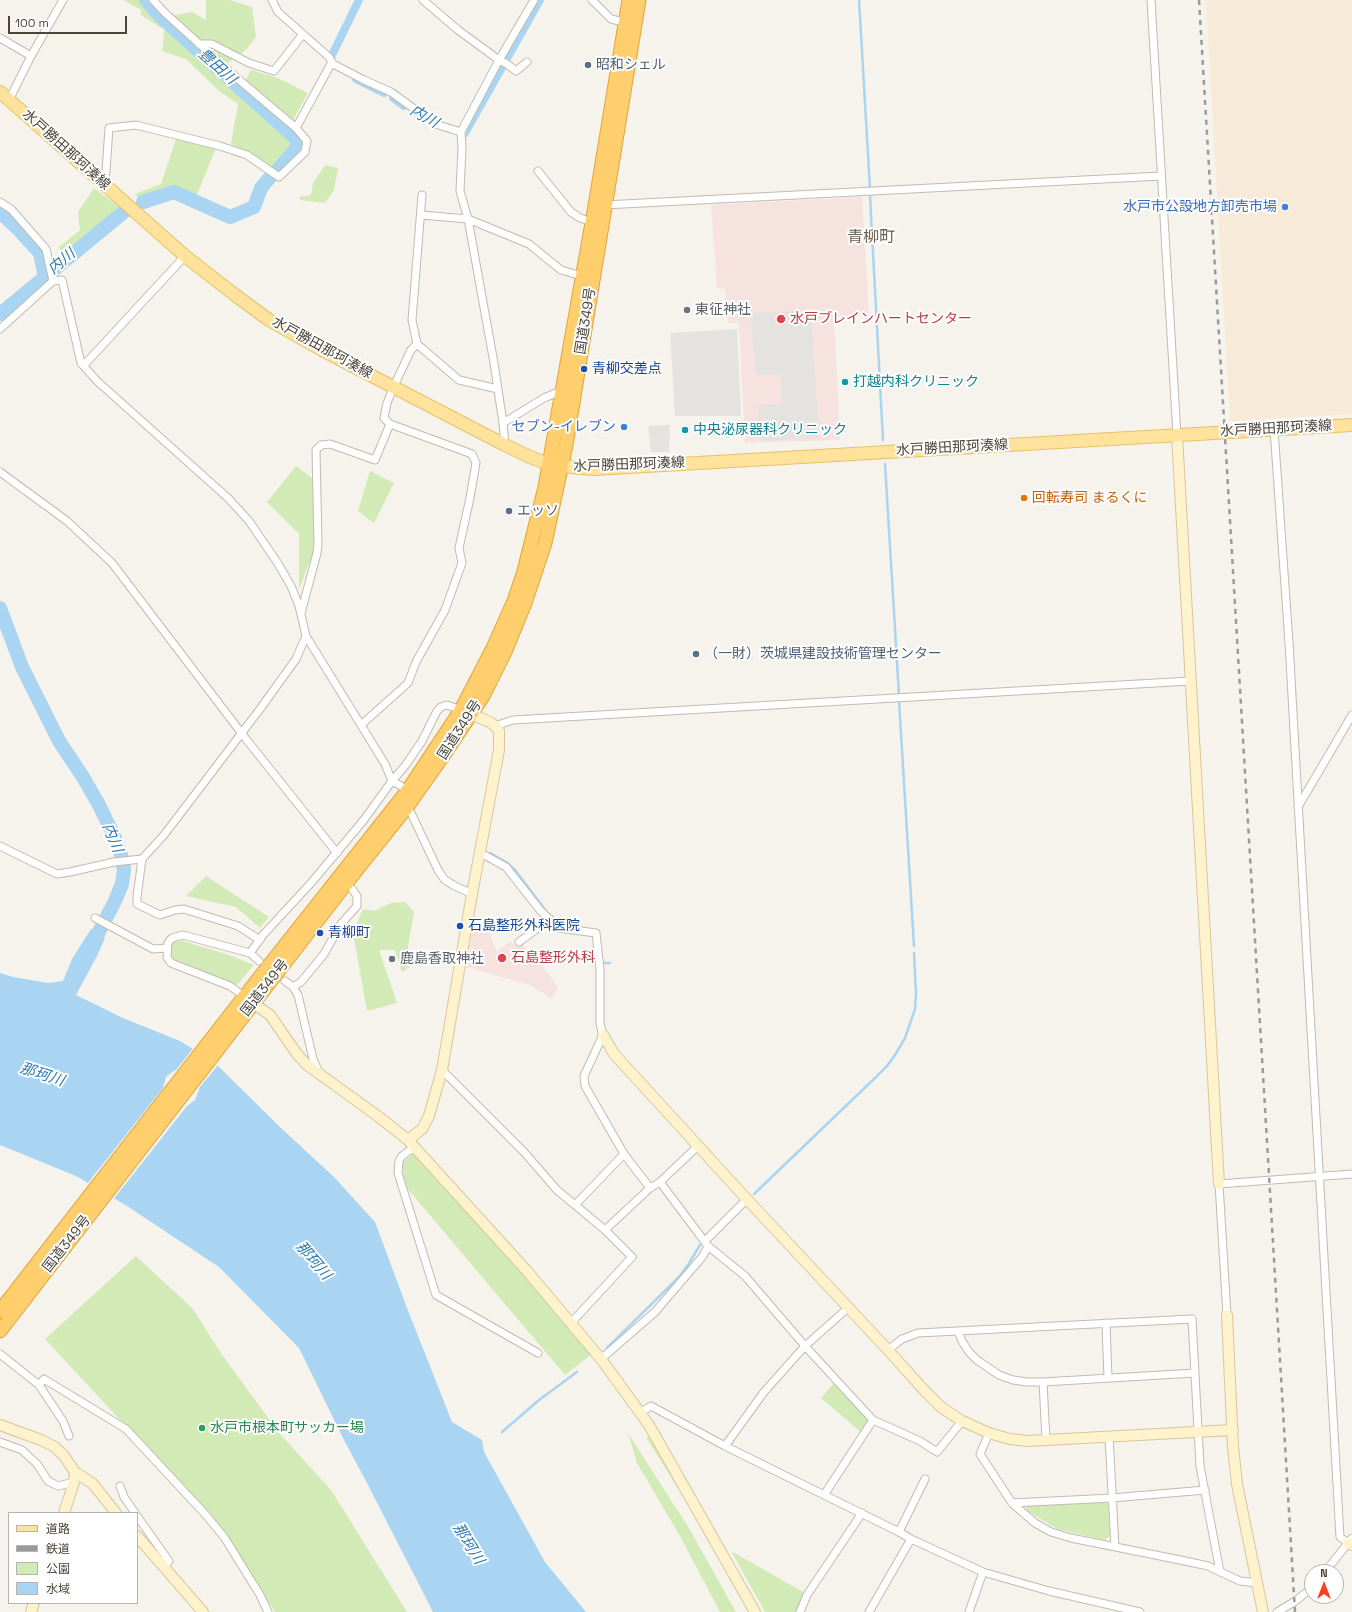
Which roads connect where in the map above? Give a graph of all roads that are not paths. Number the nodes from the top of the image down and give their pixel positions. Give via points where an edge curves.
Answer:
1 (63, 0) edge
2 (153, 0) edge
3 (272, 0) edge
4 (423, 0) edge
5 (534, 0) edge
6 (592, 0) edge
7 (629, 0) edge
8 (639, 0) edge
9 (1151, 0) edge
10 (630, 24) junction
11 (303, 34) junction
12 (0, 38) edge
13 (200, 44) junction
14 (31, 56) junction
15 (499, 60) junction
16 (332, 62) junction
17 (526, 62) dead end
18 (5, 96) edge
19 (296, 128) junction
20 (461, 132) junction
21 (538, 171) dead end
22 (1161, 176) junction
23 (105, 185) junction
24 (422, 195) dead end
25 (0, 202) edge
26 (600, 205) junction
27 (421, 215) junction
28 (468, 219) junction
29 (592, 222) junction
30 (185, 256) junction
31 (588, 277) junction
32 (53, 279) junction
33 (0, 329) edge
34 (417, 344) junction
35 (81, 363) junction
36 (394, 386) junction
37 (498, 389) junction
38 (562, 390) junction
39 (503, 423) junction
40 (390, 424) junction
41 (1352, 425) edge
42 (1274, 429) junction
43 (1177, 435) junction
44 (505, 445) junction
45 (556, 465) junction
46 (1, 473) edge
47 (300, 615) junction
48 (306, 636) junction
49 (1190, 681) junction
50 (466, 712) junction
51 (1352, 715) edge
52 (361, 725) junction
53 (495, 726) junction
54 (242, 734) junction
55 (392, 781) junction
56 (408, 790) junction
57 (407, 807) junction
58 (1298, 807) junction
59 (0, 846) edge
60 (480, 852) junction
61 (337, 853) junction
62 (142, 859) junction
63 (352, 889) dead end
64 (472, 894) junction
65 (95, 918) dead end
66 (550, 919) junction
67 (260, 940) junction
68 (519, 942) dead end
69 (167, 948) junction
70 (250, 953) junction
71 (259, 961) dead end
72 (284, 981) dead end
73 (293, 988) junction
74 (249, 1000) junction
75 (237, 1014) junction
76 (603, 1035) junction
77 (442, 1070) junction
78 (319, 1073) junction
79 (408, 1140) junction
80 (698, 1146) junction
81 (416, 1148) junction
82 (624, 1154) junction
83 (1352, 1174) edge
84 (1319, 1177) junction
85 (660, 1182) junction
86 (1219, 1184) junction
87 (650, 1188) junction
88 (747, 1199) junction
89 (575, 1205) junction
90 (605, 1230) junction
91 (707, 1244) junction
92 (849, 1307) junction
93 (0, 1311) edge
94 (1227, 1316) joint
95 (571, 1323) junction
96 (1106, 1323) junction
97 (0, 1331) edge
98 (958, 1331) junction
99 (805, 1346) junction
100 (888, 1350) junction
101 (538, 1353) dead end
102 (0, 1354) edge
103 (601, 1359) junction
104 (1195, 1373) junction
105 (1108, 1378) junction
106 (1043, 1382) junction
107 (39, 1385) junction
108 (640, 1413) junction
109 (873, 1420) junction
110 (962, 1421) junction
111 (0, 1425) edge
112 (1232, 1430) junction
113 (1198, 1432) junction
114 (989, 1433) junction
115 (69, 1436) dead end
116 (1109, 1437) junction
117 (1046, 1440) junction
118 (0, 1442) edge
119 (725, 1446) junction
120 (75, 1472) junction
121 (925, 1479) dead end
122 (74, 1482) junction
123 (120, 1486) dead end
124 (1205, 1490) junction
125 (824, 1495) junction
126 (1112, 1498) junction
127 (1012, 1503) junction
128 (64, 1512) edge
129 (115, 1512) edge
130 (134, 1512) edge
131 (862, 1513) junction
132 (138, 1517) edge
133 (899, 1532) junction
134 (138, 1537) edge
135 (911, 1540) junction
136 (1351, 1542) edge
137 (1115, 1547) junction
138 (1332, 1564) edge
139 (165, 1566) junction
140 (983, 1572) junction
141 (1220, 1572) junction
142 (1257, 1583) junction
143 (1304, 1594) edge
144 (203, 1612) edge
145 (268, 1612) edge
146 (755, 1612) edge
147 (800, 1612) edge
148 (869, 1612) edge
149 (969, 1612) edge
150 (1140, 1612) edge
151 (1263, 1612) edge
152 (1277, 1612) edge

1 - 14 street
2 - 13 street
3 - 11 street via 278,12
4 - 15 street
5 - 15 street
6 - 10 street via 612,18
7 - 10 highway, 国道349号
8 - 10 highway, 国道349号
9 - 22 street
10 - 26 highway, 国道349号
11 - 13 street via 274,71 249,63 212,44
11 - 16 street
12 - 14 street
13 - 19 street
14 - 18 street
15 - 17 street via 516,71
15 - 20 street
16 - 19 street
16 - 20 street via 391,92 435,124
18 - 23 main road, 水戸勝田那珂湊線
19 - 23 street via 307,141 305,152 279,177 247,155 220,146 136,125 109,128
20 - 28 street via 460,191
21 - 29 street via 571,212
22 - 26 street
22 - 43 street
23 - 30 main road, 水戸勝田那珂湊線
24 - 27 street
25 - 32 street via 11,210 46,249
26 - 29 highway, 国道349号
26 - 31 highway, 国道349号
27 - 28 street
27 - 34 street via 412,320
28 - 31 street via 529,244 561,270
28 - 37 street
29 - 31 highway, 国道349号
30 - 35 street via 86,363
30 - 36 main road, 水戸勝田那珂湊線 via 269,320
31 - 38 highway, 国道349号
31 - 45 highway, 国道349号
32 - 33 street
32 - 35 street via 62,280
34 - 36 street via 411,350
34 - 37 street via 459,380
35 - 47 street via 97,381 228,498 249,521 291,586
36 - 40 street via 384,418
36 - 44 main road, 水戸勝田那珂湊線
37 - 39 street
38 - 39 street
38 - 45 highway, 国道349号
39 - 44 street
40 - 47 street via 375,460 330,444 321,445 316,450 318,549
40 - 52 street via 472,454 476,463 459,548 462,563 445,610 416,662 408,683
41 - 42 main road, 水戸勝田那珂湊線
42 - 43 main road, 水戸勝田那珂湊線
42 - 58 street
43 - 45 main road, 水戸勝田那珂湊線 via 595,469
43 - 49 street
44 - 45 main road, 水戸勝田那珂湊線 via 530,457
45 - 50 highway, 国道349号 via 514,601
46 - 54 street via 67,521 112,563
47 - 48 street
48 - 52 street
48 - 54 street via 296,659
49 - 53 street via 513,720
49 - 86 street
50 - 53 street
50 - 55 street via 447,705 441,707 422,741
50 - 56 highway, 国道349号
50 - 57 highway, 国道349号
51 - 58 street
52 - 55 street via 386,764
53 - 60 street via 499,750
54 - 61 street
54 - 62 street via 164,835
55 - 56 street
55 - 61 street
56 - 74 highway, 国道349号
57 - 64 street via 444,879
57 - 74 highway, 国道349号
58 - 84 street
59 - 62 street via 57,874
60 - 64 street
60 - 66 street via 506,867 526,894
61 - 67 street
62 - 67 street via 137,904 160,915 184,909 238,926
63 - 73 street via 357,896 357,906 342,924 324,954 302,982
64 - 77 street
65 - 69 street via 153,949
66 - 68 street
66 - 76 street via 558,928 596,933 600,969 600,1024
67 - 70 street
69 - 70 street via 171,939 183,935
69 - 74 street via 167,957 171,963 230,986
70 - 71 street
72 - 73 street
73 - 78 street via 300,1004
74 - 75 highway, 国道349号
74 - 78 street via 270,1015 297,1054
75 - 93 highway, 国道349号
75 - 97 highway, 国道349号
76 - 80 street via 614,1054
76 - 82 street via 584,1076 585,1086
77 - 79 street via 426,1123
77 - 89 street via 524,1152 557,1190
78 - 79 street
79 - 81 street
80 - 85 street
80 - 88 street
81 - 95 street
81 - 101 street via 402,1156 398,1173 436,1295
82 - 87 street
82 - 89 street
83 - 84 street
84 - 86 street
84 - 136 street via 1340,1537
85 - 87 street
85 - 91 street
86 - 94 street
87 - 90 street
88 - 91 street
88 - 92 street
89 - 90 street
90 - 95 street via 632,1257
91 - 99 street via 745,1276
91 - 103 street via 703,1256 655,1312
92 - 99 street
92 - 100 street
94 - 112 street
95 - 103 street
96 - 98 street
96 - 104 street via 1192,1318
96 - 105 street
98 - 100 street via 918,1333 902,1338
98 - 106 street via 969,1352 998,1375 1013,1380
99 - 109 street
99 - 119 street via 764,1392
100 - 110 street via 941,1407
102 - 107 street
103 - 108 street
104 - 105 street
104 - 113 street
105 - 106 street
106 - 117 street
107 - 115 street via 63,1421
107 - 145 street via 44,1379 126,1429 224,1537
108 - 119 street via 651,1406
108 - 146 street
109 - 110 street via 920,1441 937,1452
109 - 125 street
110 - 114 street
111 - 120 street via 55,1447
112 - 113 street
112 - 142 street via 1237,1484
113 - 116 street
113 - 124 street via 1200,1466
114 - 117 street via 1026,1441
114 - 127 street via 980,1454
116 - 117 street
116 - 126 street
118 - 122 street via 22,1450 37,1464 48,1481 58,1486
119 - 125 street
120 - 122 street
120 - 129 street via 93,1484
121 - 133 street
122 - 128 street
123 - 130 street via 124,1498
124 - 126 street
124 - 141 street
125 - 131 street
126 - 127 street
126 - 137 street
127 - 137 street via 1035,1523 1051,1532
131 - 133 street
131 - 147 street via 807,1596
132 - 139 street via 169,1561
133 - 135 street
134 - 139 street
135 - 140 street
135 - 148 street
136 - 138 street
137 - 141 street via 1208,1566
139 - 144 street
140 - 149 street
140 - 150 street via 1049,1591
141 - 142 street via 1240,1581
142 - 151 street
143 - 152 street

